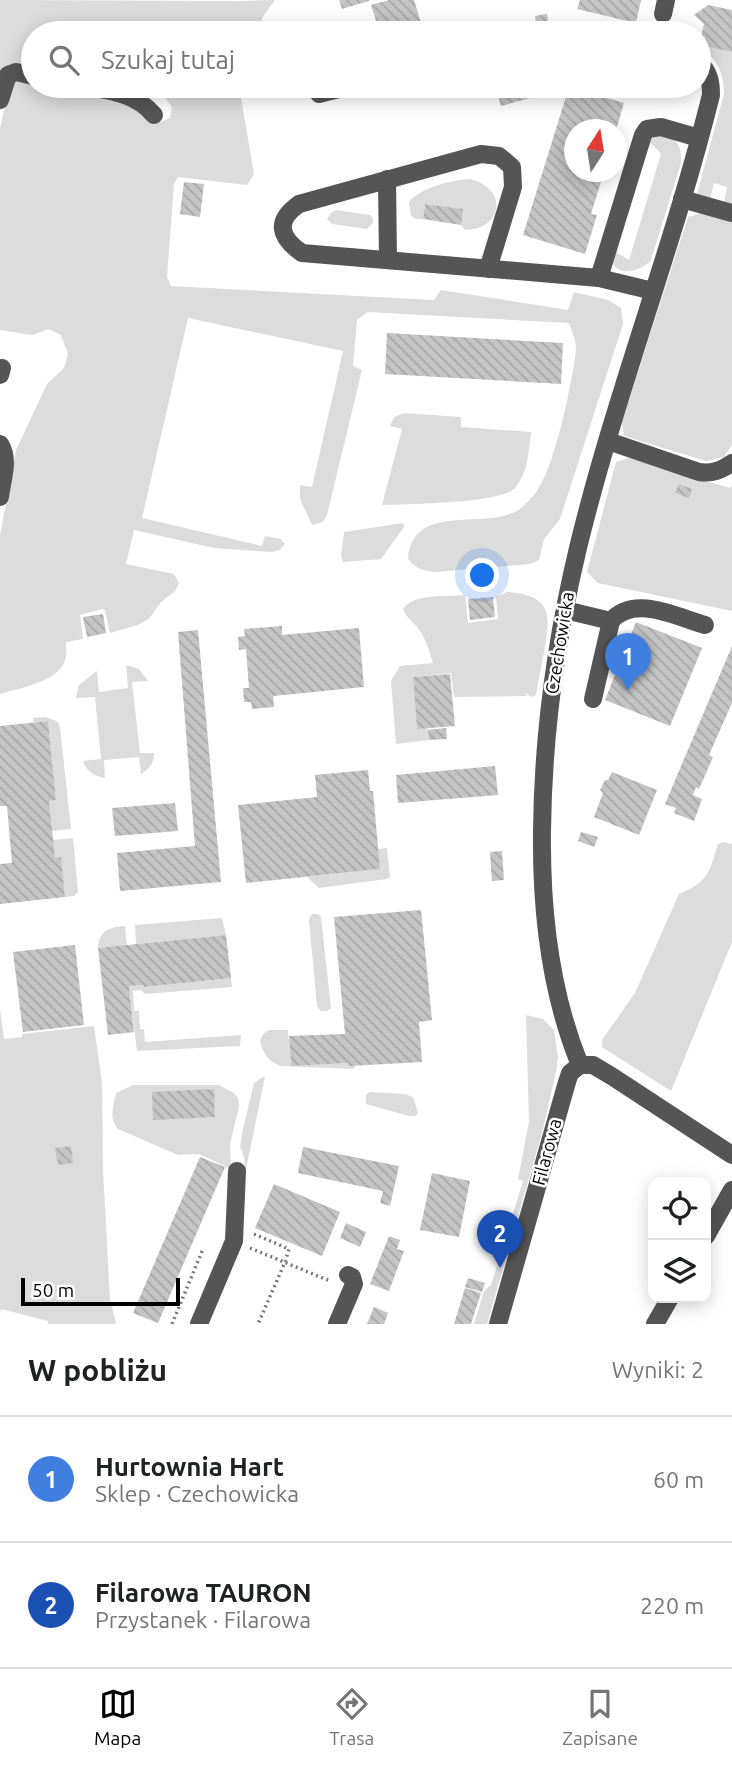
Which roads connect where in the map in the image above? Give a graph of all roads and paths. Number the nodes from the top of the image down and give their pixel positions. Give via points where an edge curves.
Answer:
1 (21, 73) edge
2 (132, 98) edge
3 (710, 98) edge
4 (0, 100) edge
5 (154, 115) dead end
6 (699, 138) junction
7 (387, 179) junction
8 (682, 200) junction
9 (732, 213) edge
10 (388, 260) junction
11 (488, 269) junction
12 (599, 278) junction
13 (653, 291) junction
14 (608, 440) junction
15 (0, 444) edge
16 (732, 463) edge
17 (0, 497) edge
18 (565, 610) junction
19 (611, 621) junction
20 (705, 625) dead end
21 (593, 699) dead end
22 (580, 1065) junction
23 (732, 1155) edge
24 (237, 1171) dead end
25 (732, 1190) edge
26 (711, 1227) edge
27 (234, 1233) junction
28 (204, 1249) dead end
29 (285, 1262) junction
30 (349, 1283) joint
31 (667, 1303) edge
32 (172, 1324) edge
33 (199, 1324) edge
34 (258, 1324) edge
35 (337, 1324) edge
36 (498, 1324) edge
37 (655, 1324) edge

1 - 4 street via 8,75
2 - 5 street
3 - 6 street, Czechowicka
6 - 8 street, Czechowicka
6 - 12 street via 661,127 648,128 643,135
7 - 10 street
7 - 10 street via 299,204 287,212 283,222 290,244 302,253
7 - 11 street via 481,154 506,161 514,175 513,187
8 - 9 street
8 - 13 street, Czechowicka
10 - 11 street
11 - 12 street
12 - 13 street
13 - 14 street, Czechowicka
14 - 16 street via 699,472 710,474
14 - 18 street, Czechowicka
15 - 17 street via 5,459
18 - 19 street
18 - 22 street, Czechowicka via 550,708 542,854 554,978
19 - 20 street via 625,610 647,608
19 - 21 street
22 - 23 street via 593,1065
22 - 36 street, Filarowa via 566,1082
24 - 27 street
25 - 26 street
27 - 29 path
27 - 29 path via 289,1249
27 - 33 street
28 - 32 path
29 - 30 path
29 - 34 path
30 - 35 street
31 - 37 street

